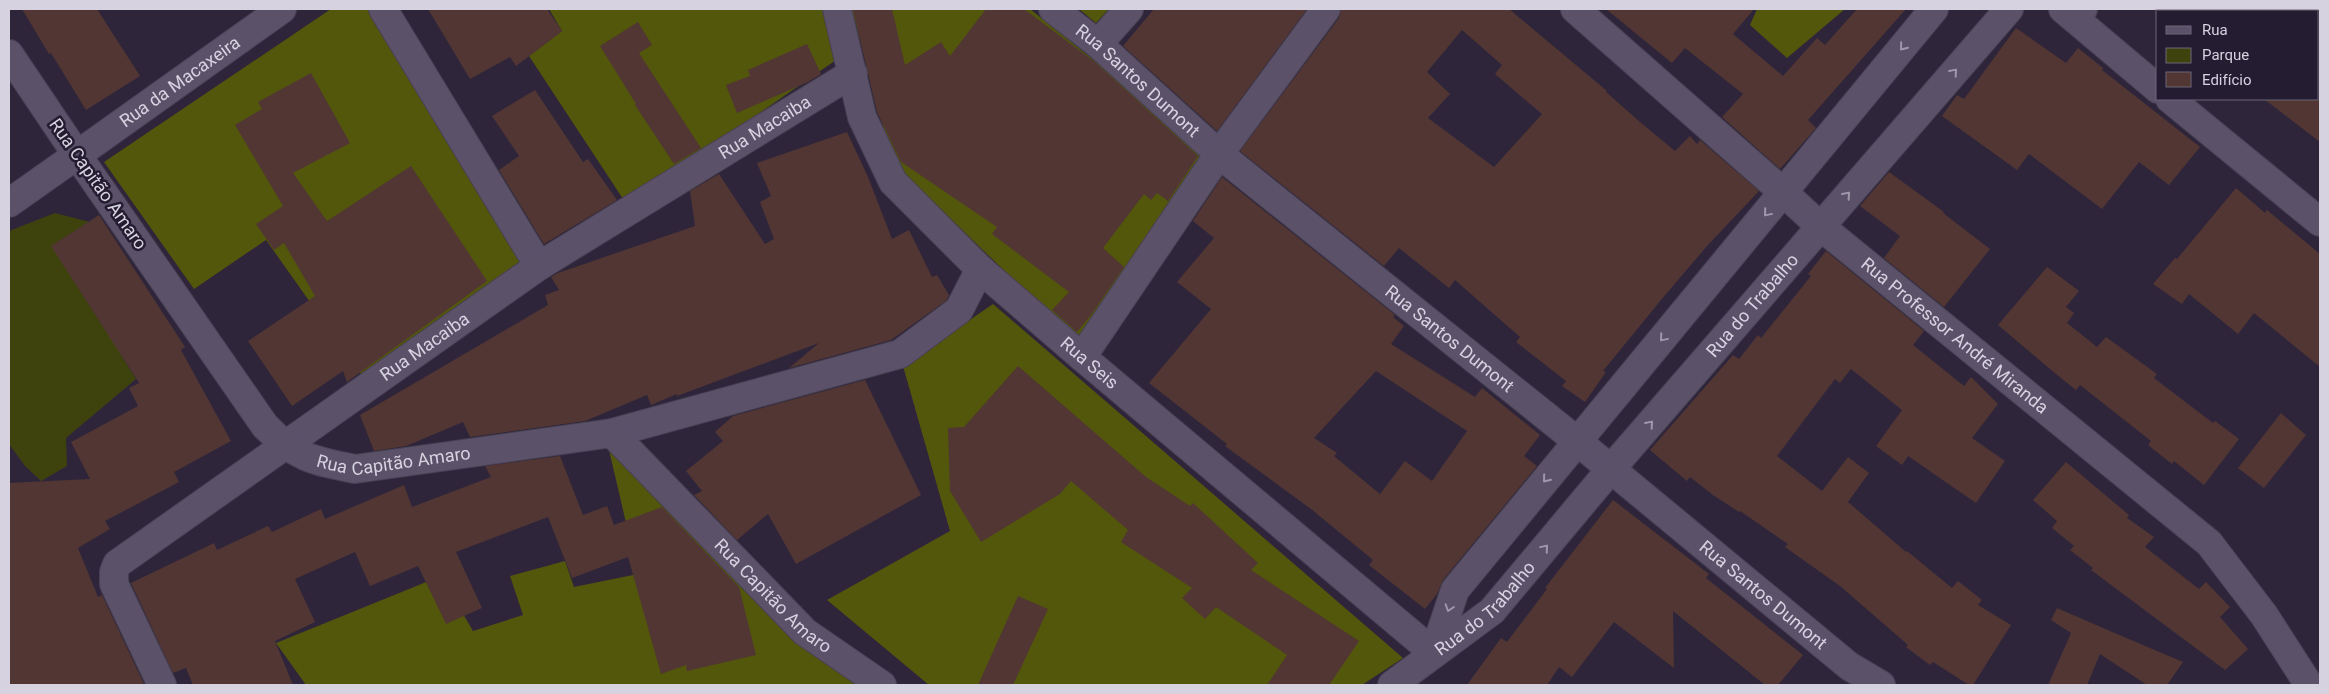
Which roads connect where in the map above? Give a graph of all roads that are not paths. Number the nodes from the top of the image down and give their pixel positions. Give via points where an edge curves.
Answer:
1 (282, 9) edge
2 (383, 9) edge
3 (837, 9) edge
4 (1053, 9) edge
5 (1129, 9) edge
6 (1326, 9) edge
7 (1575, 9) edge
8 (1934, 9) edge
9 (2009, 9) edge
10 (2074, 12) edge
11 (1098, 44) junction
12 (9, 54) edge
13 (853, 73) junction
14 (2156, 87) edge
15 (2171, 100) edge
16 (1219, 154) junction
17 (77, 155) junction
18 (1784, 193) junction
19 (9, 203) edge
20 (2320, 222) edge
21 (1820, 226) junction
22 (539, 266) junction
23 (980, 269) junction
24 (1082, 357) junction
25 (612, 433) junction
26 (1577, 441) junction
27 (284, 445) junction
28 (1610, 470) junction
29 (1434, 653) junction
30 (1846, 676) edge
31 (162, 685) edge
32 (882, 685) edge
33 (1392, 685) edge
34 (1881, 685) edge
35 (2309, 685) edge

1 - 17 street, Rua da Macaxeira
2 - 22 street
3 - 13 street, Rua Seis
4 - 11 street, Rua Santos Dumont
5 - 11 street
6 - 16 street
7 - 18 street, Rua Professor André Miranda
8 -> 18 street, Rua do Trabalho
21 -> 9 street, Rua do Trabalho
10 - 14 street
11 - 16 street, Rua Santos Dumont
12 - 17 street, Rua Capitão Amaro
13 - 22 street, Rua Macaiba
13 - 23 street, Rua Seis via 862,117 893,182
15 - 20 street
16 - 24 street
16 - 26 street, Rua Santos Dumont
17 - 19 street, Rua da Macaxeira
17 - 27 street, Rua Capitão Amaro via 265,426
18 - 21 street, Rua Professor André Miranda
18 -> 26 street, Rua do Trabalho
28 -> 21 street, Rua do Trabalho
21 - 35 street, Rua Professor André Miranda via 2209,543 2264,615
22 - 27 street, Rua Macaiba
23 - 24 street, Rua Seis
23 - 25 street via 959,310 900,354
24 - 29 street, Rua Seis
25 - 27 street, Rua Capitão Amaro via 356,469 305,457
25 - 32 street, Rua Capitão Amaro via 805,632
26 - 28 street, Rua Santos Dumont
26 -> 29 street, Rua do Trabalho via 1454,590
27 - 31 street, Rua Macaiba via 118,564 114,584
29 -> 28 street, Rua do Trabalho via 1492,611
28 - 30 street, Rua Santos Dumont
29 - 33 street
30 - 34 street

